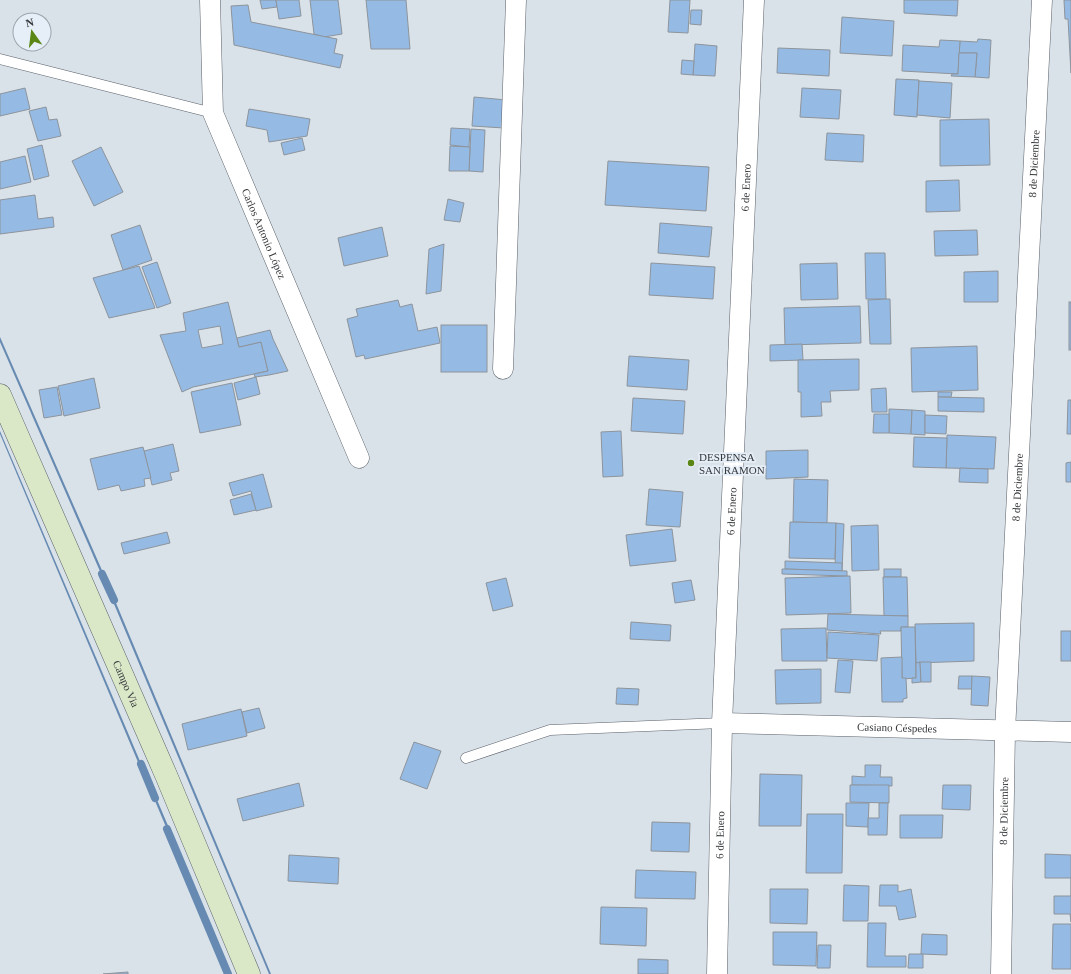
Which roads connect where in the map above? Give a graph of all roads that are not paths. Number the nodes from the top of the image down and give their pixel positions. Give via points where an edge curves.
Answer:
1 (210, 0) edge
2 (516, 0) edge
3 (754, 0) edge
4 (1042, 0) edge
5 (0, 59) edge
6 (213, 113) junction
7 (503, 369) dead end
8 (0, 394) edge
9 (359, 458) dead end
10 (722, 723) junction
11 (1005, 731) junction
12 (1071, 732) edge
13 (466, 758) dead end
14 (249, 974) edge
15 (718, 974) edge
16 (1001, 974) edge

1 - 6 street, Carlos Antonio López
2 - 7 street
3 - 10 street, 6 de Enero
4 - 11 street, 8 de Diciembre
5 - 6 lane
6 - 9 street, Carlos Antonio López
8 - 14 street, Campo Via via 166,775
10 - 11 street, Casiano Céspedes
10 - 13 lane via 550,730
10 - 15 street, 6 de Enero
11 - 12 street, Casiano Céspedes
11 - 16 street, 8 de Diciembre

